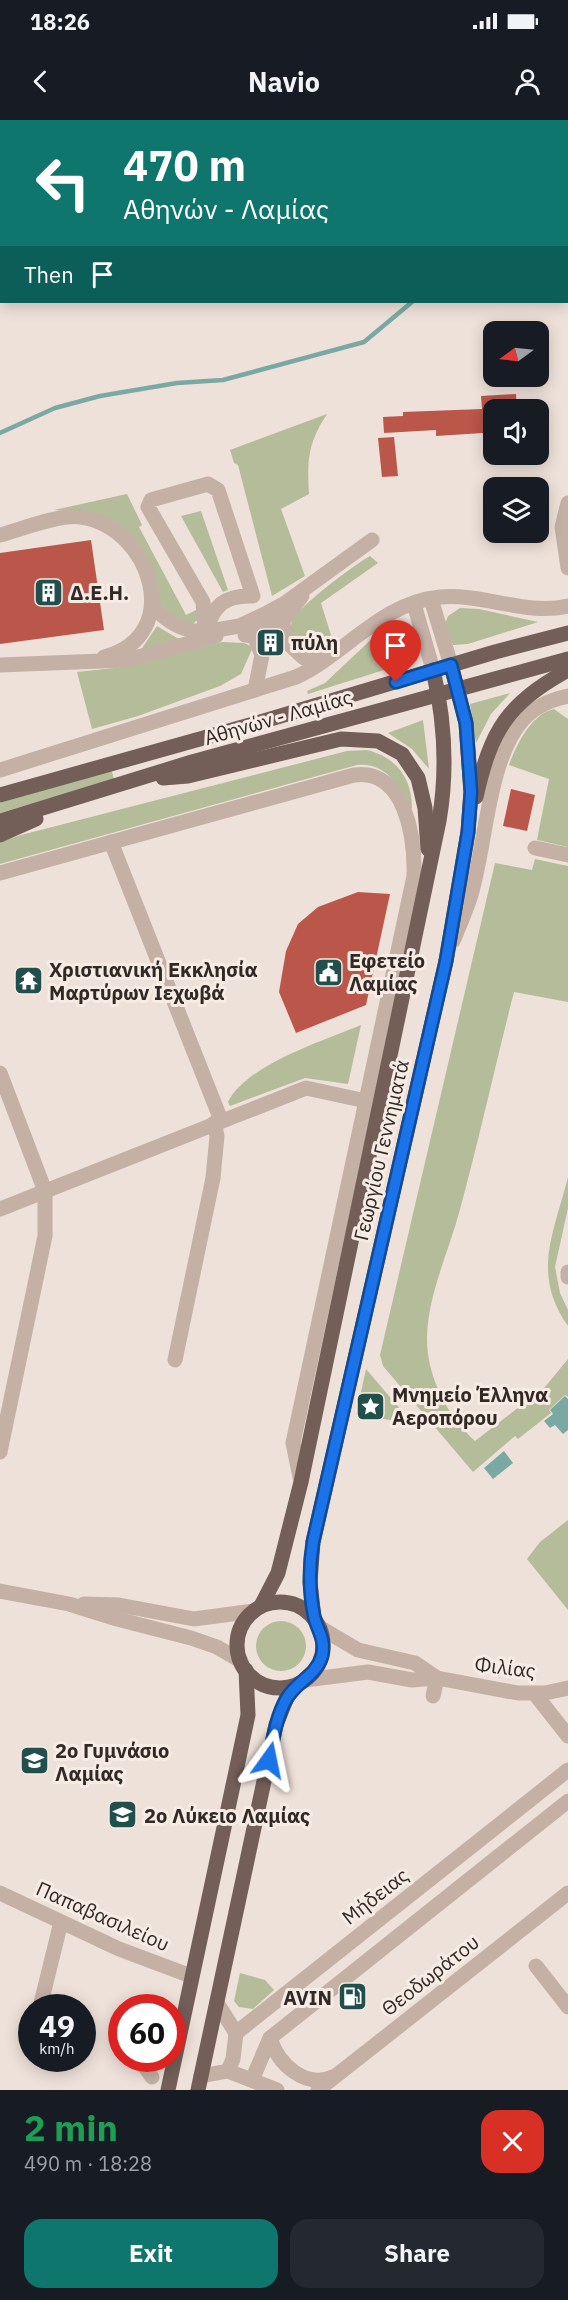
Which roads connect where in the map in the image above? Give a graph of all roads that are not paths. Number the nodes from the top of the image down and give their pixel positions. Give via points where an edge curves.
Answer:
1 (568, 502) edge
2 (0, 535) edge
3 (372, 540) dead end
4 (568, 568) edge
5 (311, 584) junction
6 (431, 599) junction
7 (414, 603) junction
8 (568, 606) edge
9 (153, 607) junction
10 (258, 617) junction
11 (282, 622) junction
12 (205, 632) junction
13 (568, 633) edge
14 (254, 636) junction
15 (330, 656) junction
16 (568, 659) edge
17 (83, 662) junction
18 (0, 665) edge
19 (451, 665) junction
20 (433, 670) junction
21 (568, 670) edge
22 (457, 689) junction
23 (255, 690) junction
24 (438, 694) junction
25 (568, 696) edge
26 (0, 770) edge
27 (146, 776) junction
28 (99, 790) junction
29 (0, 795) edge
30 (0, 821) edge
31 (468, 832) junction
32 (0, 835) edge
33 (111, 842) junction
34 (535, 848) dead end
35 (568, 855) edge
36 (0, 873) edge
37 (428, 882) junction
38 (446, 961) junction
39 (0, 1073) edge
40 (366, 1101) junction
41 (217, 1121) junction
42 (45, 1191) junction
43 (0, 1209) edge
44 (568, 1272) edge
45 (568, 1277) edge
46 (175, 1360) dead end
47 (0, 1452) edge
48 (301, 1482) junction
49 (0, 1591) edge
50 (69, 1604) junction
51 (258, 1609) junction
52 (317, 1623) junction
53 (243, 1666) junction
54 (437, 1678) junction
55 (301, 1682) junction
56 (568, 1688) edge
57 (535, 1694) junction
58 (434, 1696) dead end
59 (568, 1736) edge
60 (565, 1779) edge
61 (568, 1801) edge
62 (426, 1882) junction
63 (0, 1893) edge
64 (568, 1893) edge
65 (441, 1902) junction
66 (61, 1922) junction
67 (536, 1966) dead end
68 (191, 1976) junction
69 (42, 1994) edge
70 (217, 2003) junction
71 (568, 2007) edge
72 (237, 2033) junction
73 (270, 2038) junction
74 (228, 2071) junction
75 (148, 2072) edge
76 (152, 2077) dead end
77 (335, 2077) junction
78 (252, 2080) junction
79 (200, 2083) edge
80 (168, 2090) edge
81 (277, 2090) edge
82 (318, 2090) edge

1 - 4 street via 562,527
2 - 9 street via 78,517 100,522 136,550 146,569
3 - 5 street
5 - 10 street
5 - 11 street
6 - 7 street
6 - 8 street via 467,597 537,608
6 - 19 street
7 - 15 street via 381,618
7 - 20 street
9 - 12 street via 186,631
9 - 17 street via 147,623 125,647
10 - 11 street
10 - 12 street via 239,626
10 - 14 street
11 - 14 street
11 - 15 street via 297,654 312,658
12 - 12 street via 212,611 219,604 253,596 218,490 208,484 152,500 148,507 203,602
13 - 19 main road, Αθηνών - Λαμίας
14 - 17 street via 226,633 128,660
14 - 23 street via 262,655
15 - 23 street via 296,677
16 - 22 main road, Αθηνών - Λαμίας
17 - 18 street
19 - 20 main road, Αθηνών - Λαμίας
19 - 22 main road, Γεωργίου Γεννηματά
20 - 24 main road, Γεωργίου Γεννηματά
20 - 29 main road, Αθηνών - Λαμίας
21 - 31 main road via 518,705 500,725 489,747
22 - 24 main road, Αθηνών - Λαμίας
22 - 31 main road, Γεωργίου Γεννηματά via 466,723 469,760
23 - 26 street
24 - 27 main road, Αθηνών - Λαμίας
24 - 37 main road, Γεωργίου Γεννηματά via 445,784
25 - 38 street via 538,706 520,723 506,747 470,897
27 - 28 main road, Αθηνών - Λαμίας
27 - 37 main road via 188,776 341,738 378,741 402,754 418,778 426,819
28 - 30 main road, Αθηνών - Λαμίας
28 - 32 main road
31 - 38 main road, Γεωργίου Γεννηματά
33 - 36 street
33 - 40 street via 354,775 371,775 390,786 408,823 414,876
33 - 41 street
34 - 35 street
37 - 48 main road, Γεωργίου Γεννηματά
38 - 52 main road, Γεωργίου Γεννηματά via 313,1542 310,1582
39 - 42 street
40 - 41 street via 309,1088
40 - 48 street via 292,1443
41 - 42 street
41 - 46 street via 213,1178
42 - 43 street
42 - 47 street via 45,1236
44 - 45 street
48 - 51 main road, Γεωργίου Γεννηματά via 278,1573
49 - 50 street
50 - 51 street via 119,1605 194,1619
50 - 53 street via 217,1647
51 - 52 main road via 275,1602 290,1603
51 - 53 main road, Γεωργίου Γεννηματά via 244,1622 239,1634
52 - 54 street, Φιλίας via 343,1643 415,1663
52 - 55 main road, Γεωργίου Γεννηματά via 323,1641 322,1656 316,1669
53 - 55 main road via 265,1685 282,1688
53 - 68 main road, Γεωργίου Γεννηματά via 248,1715
54 - 55 street, Φιλίας via 412,1680 368,1672
54 - 57 street, Φιλίας
54 - 58 street
55 - 70 main road, Γεωργίου Γεννηματά via 287,1696 276,1725
56 - 57 street, Φιλίας
57 - 59 street
60 - 62 street, Μήδειας
61 - 65 street
62 - 65 street
62 - 72 street, Μήδειας
63 - 66 street, Παπαβασιλείου
64 - 77 street, Θεοδωράτου
65 - 73 street
66 - 68 street, Παπαβασιλείου
66 - 69 street
67 - 71 street
68 - 80 main road, Γεωργίου Γεννηματά
70 - 72 street
70 - 79 main road, Γεωργίου Γεννηματά
72 - 74 street
73 - 77 street via 274,2052 285,2065 322,2082
73 - 78 street
74 - 78 street
74 - 79 street
75 - 76 street
77 - 82 street, Θεοδωράτου
78 - 81 street

